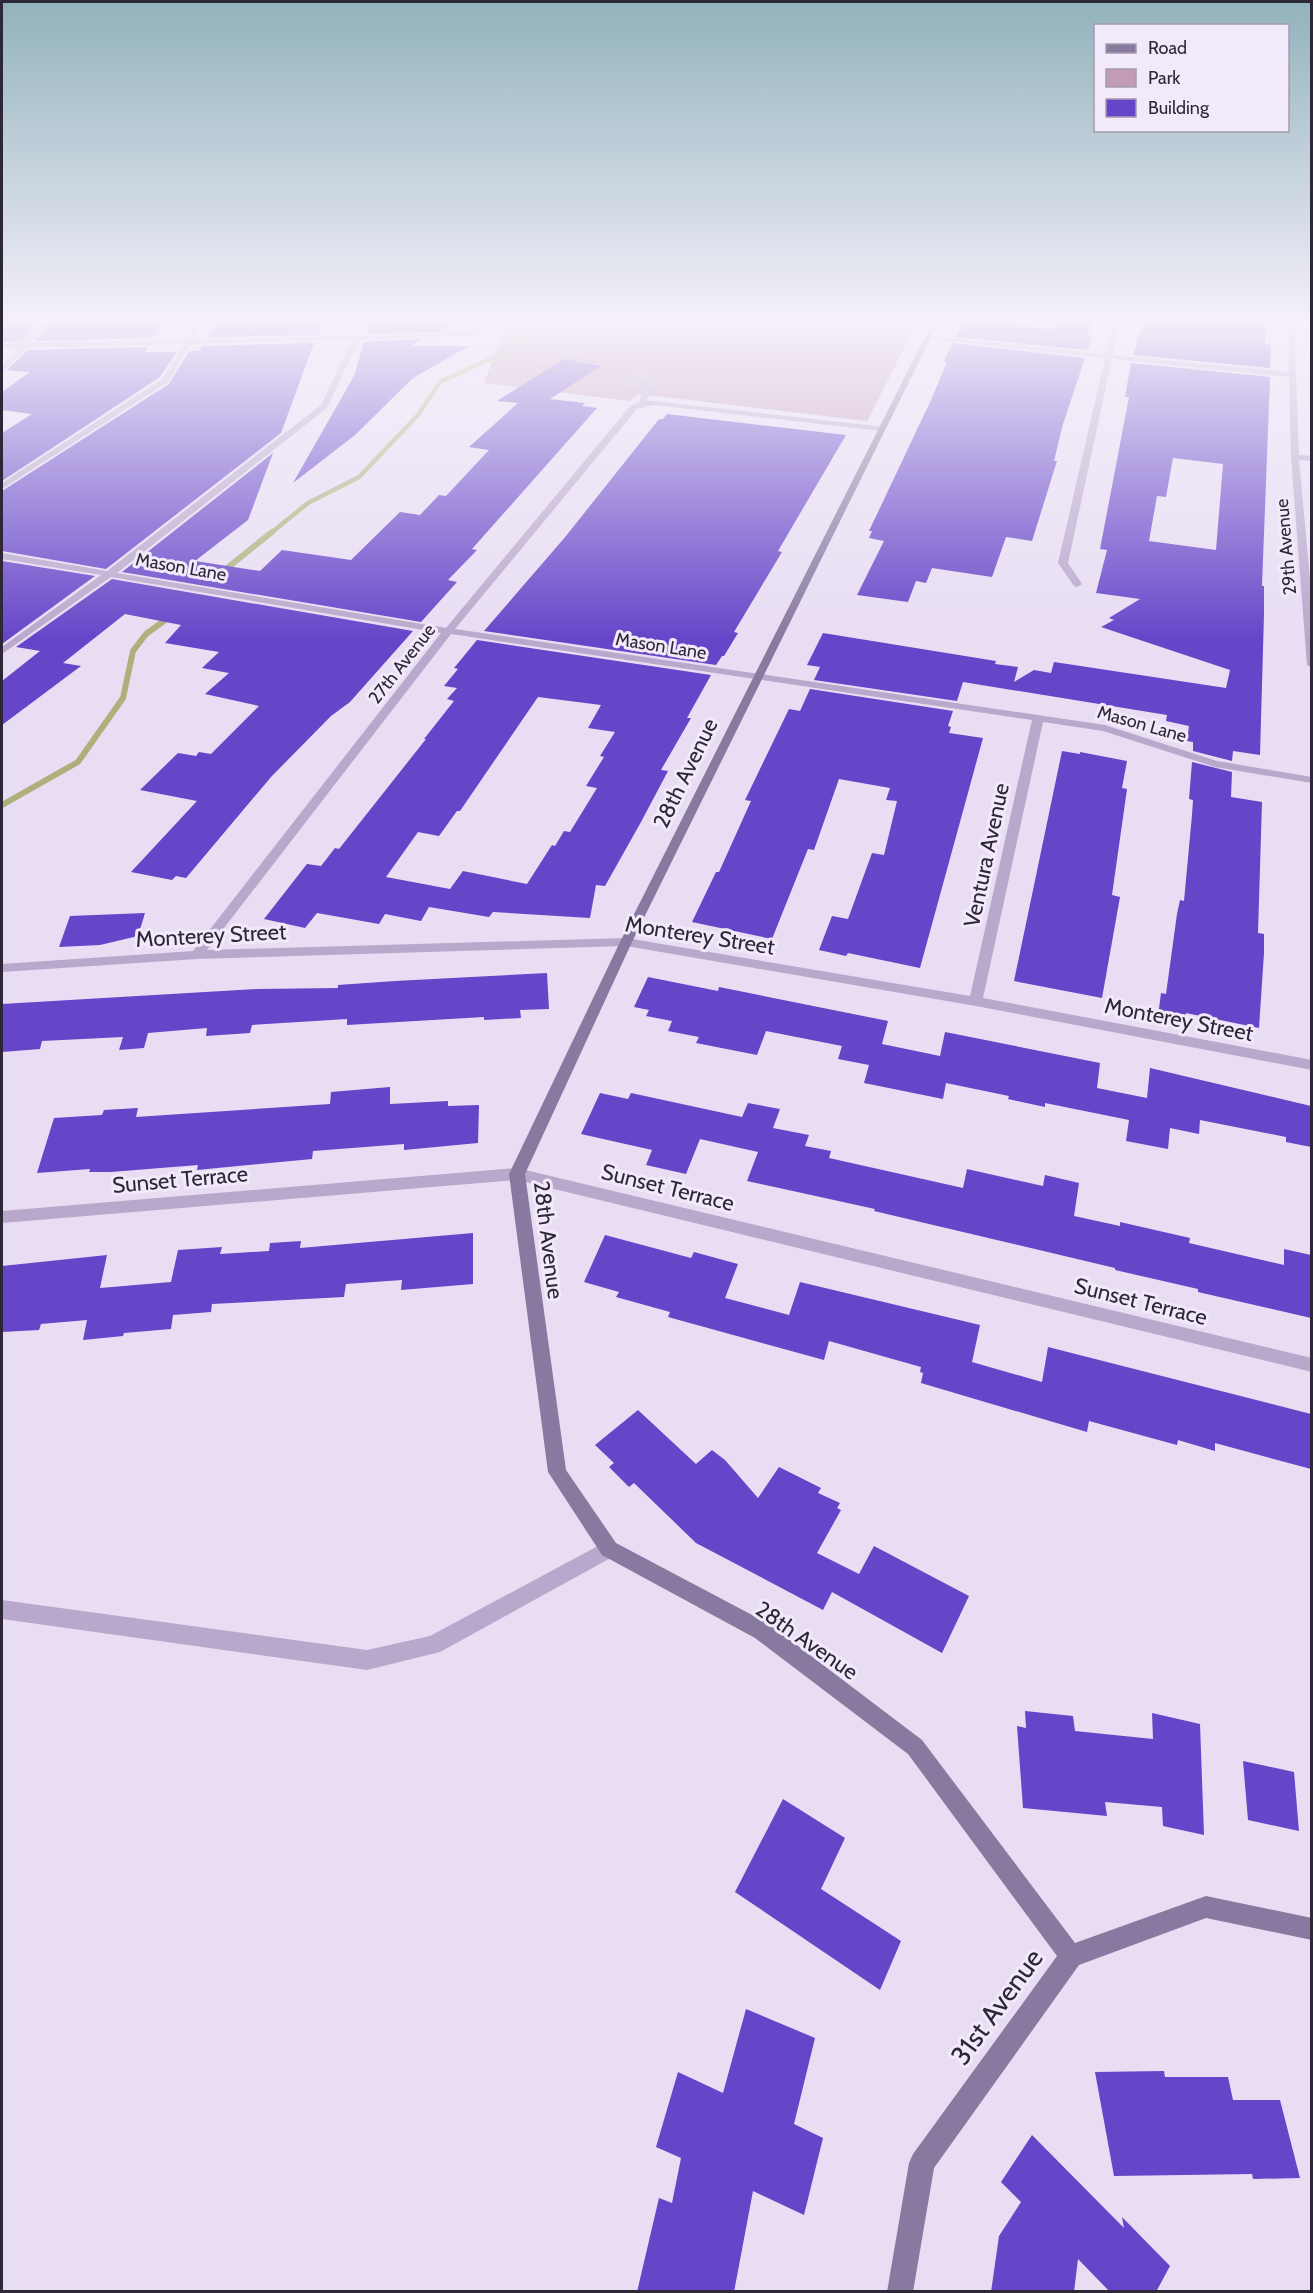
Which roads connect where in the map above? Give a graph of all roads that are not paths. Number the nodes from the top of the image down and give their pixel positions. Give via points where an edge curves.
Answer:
1 (94, 426) edge
2 (298, 426) edge
3 (618, 426) edge
4 (859, 426) edge
5 (883, 426) edge
6 (1093, 426) edge
7 (1294, 426) edge
8 (881, 429) junction
9 (1295, 457) junction
10 (1311, 459) edge
11 (2, 486) edge
12 (2, 555) edge
13 (112, 572) junction
14 (1077, 584) dead end
15 (448, 631) junction
16 (2, 651) edge
17 (1311, 664) edge
18 (756, 678) junction
19 (1038, 718) junction
20 (1311, 780) edge
21 (626, 942) junction
22 (197, 955) junction
23 (2, 968) edge
24 (976, 1001) junction
25 (1311, 1065) edge
26 (517, 1174) junction
27 (2, 1217) edge
28 (1311, 1365) edge
29 (609, 1549) junction
30 (2, 1610) edge
31 (1311, 1929) edge
32 (1071, 1956) junction
33 (900, 2292) edge

1 - 11 street
2 - 13 street
3 - 15 street, 27th Avenue
4 - 8 street, 27th Avenue
5 - 8 street, 28th Avenue
6 - 14 street via 1063,562
7 - 9 street, 29th Avenue
8 - 18 street, 28th Avenue
9 - 10 street
9 - 17 street, 29th Avenue
12 - 13 street, Mason Lane
13 - 15 street, Mason Lane
13 - 16 street
15 - 18 street, Mason Lane
15 - 22 street, 27th Avenue
18 - 19 street, Mason Lane
18 - 21 street, 28th Avenue
19 - 20 street, Mason Lane via 1106,728 1215,764
19 - 24 street, Ventura Avenue
21 - 22 street, Monterey Street
21 - 24 street, Monterey Street
21 - 26 street, 28th Avenue
22 - 23 street, Monterey Street
24 - 25 street, Monterey Street
26 - 27 street, Sunset Terrace
26 - 28 street, Sunset Terrace
26 - 29 street, 28th Avenue via 557,1472
29 - 30 street via 433,1645 367,1660
29 - 32 street, 28th Avenue via 762,1631 915,1747
31 - 32 street, 31st Avenue via 1206,1907
32 - 33 street, 31st Avenue via 922,2163

